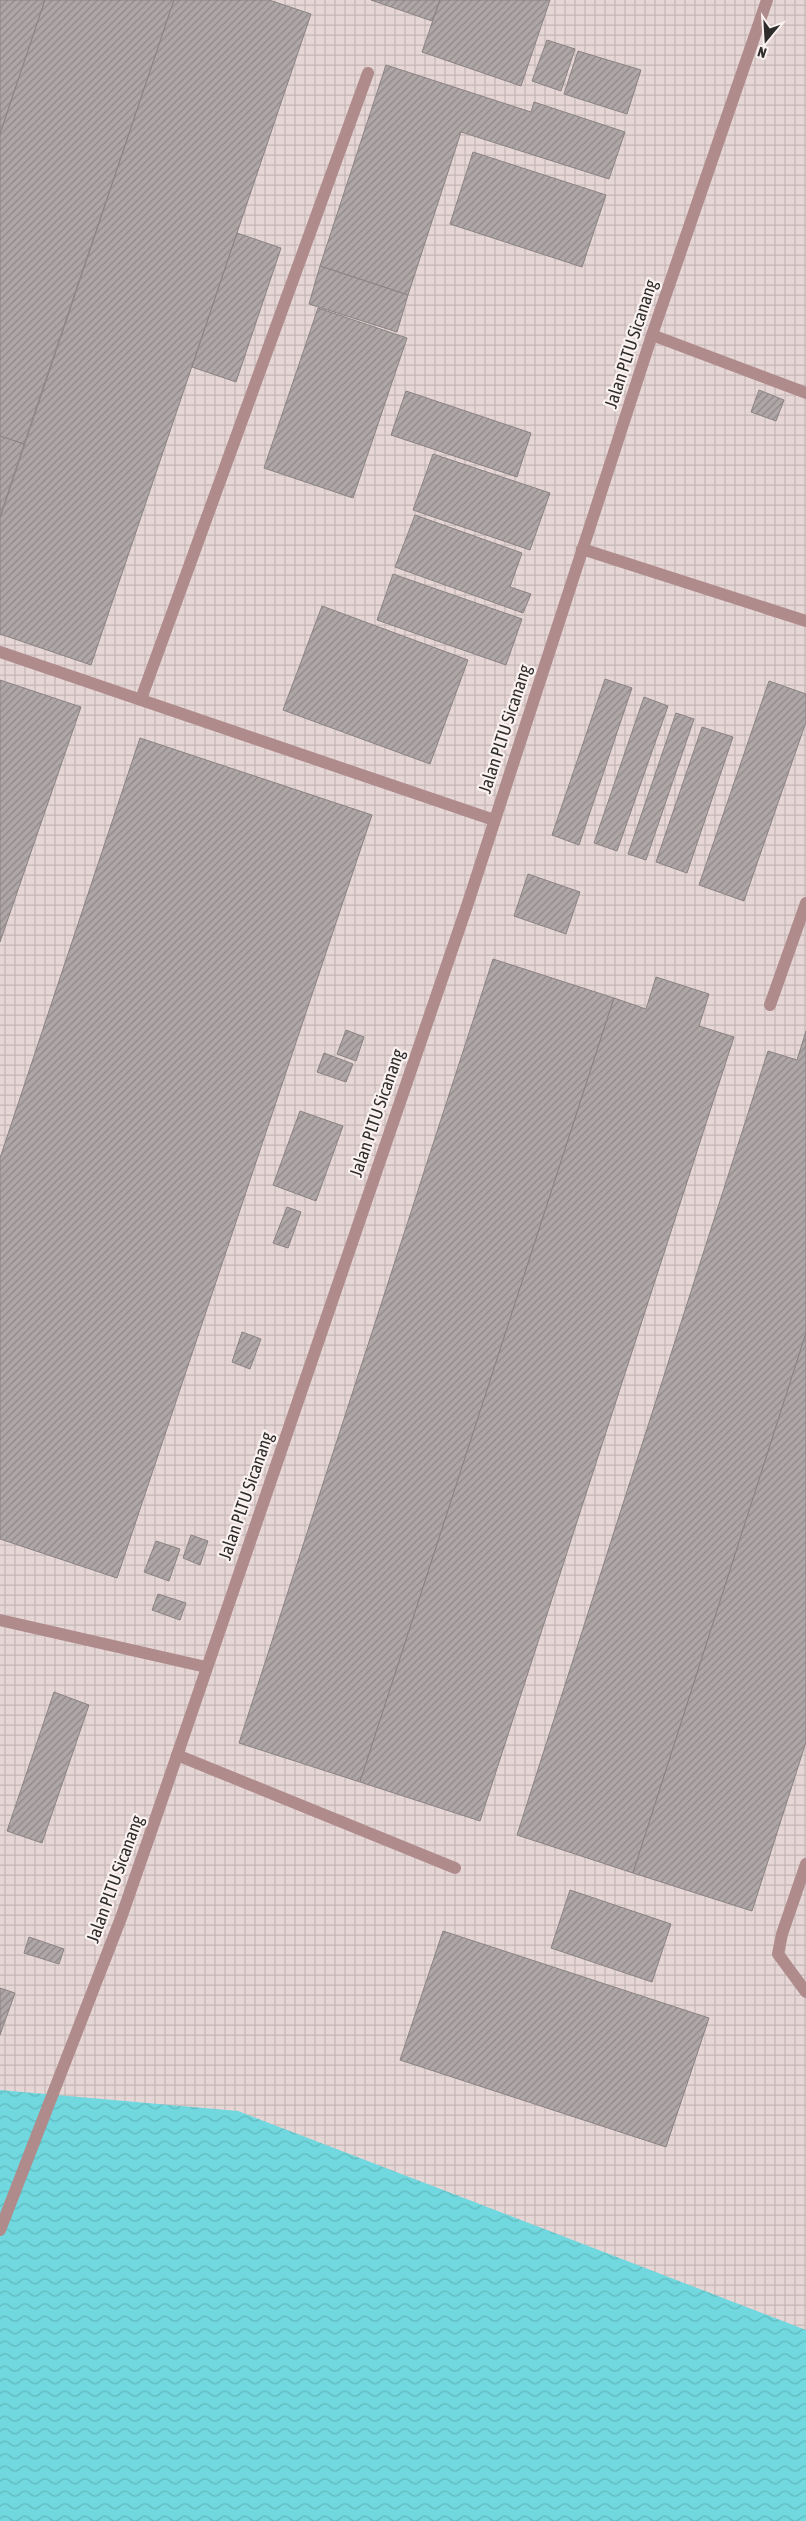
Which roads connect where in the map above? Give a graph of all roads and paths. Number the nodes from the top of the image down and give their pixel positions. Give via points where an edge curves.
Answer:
1 (766, 0) edge
2 (368, 73) dead end
3 (652, 334) junction
4 (806, 392) edge
5 (582, 549) junction
6 (806, 621) edge
7 (0, 652) edge
8 (141, 699) junction
9 (494, 820) junction
10 (806, 903) edge
11 (770, 1006) dead end
12 (0, 1620) edge
13 (206, 1667) junction
14 (177, 1755) junction
15 (806, 1864) edge
16 (455, 1868) dead end
17 (806, 1992) edge
18 (0, 2230) edge

1 - 3 lane, Jalan PLTU Sicanang
2 - 8 lane
3 - 4 lane
3 - 5 lane, Jalan PLTU Sicanang
5 - 6 lane
5 - 9 lane, Jalan PLTU Sicanang
7 - 8 lane
8 - 9 lane
9 - 13 lane, Jalan PLTU Sicanang
10 - 11 lane
12 - 13 lane
13 - 14 lane, Jalan PLTU Sicanang
14 - 16 lane
14 - 18 lane, Jalan PLTU Sicanang via 121,1918
15 - 17 lane via 778,1954

